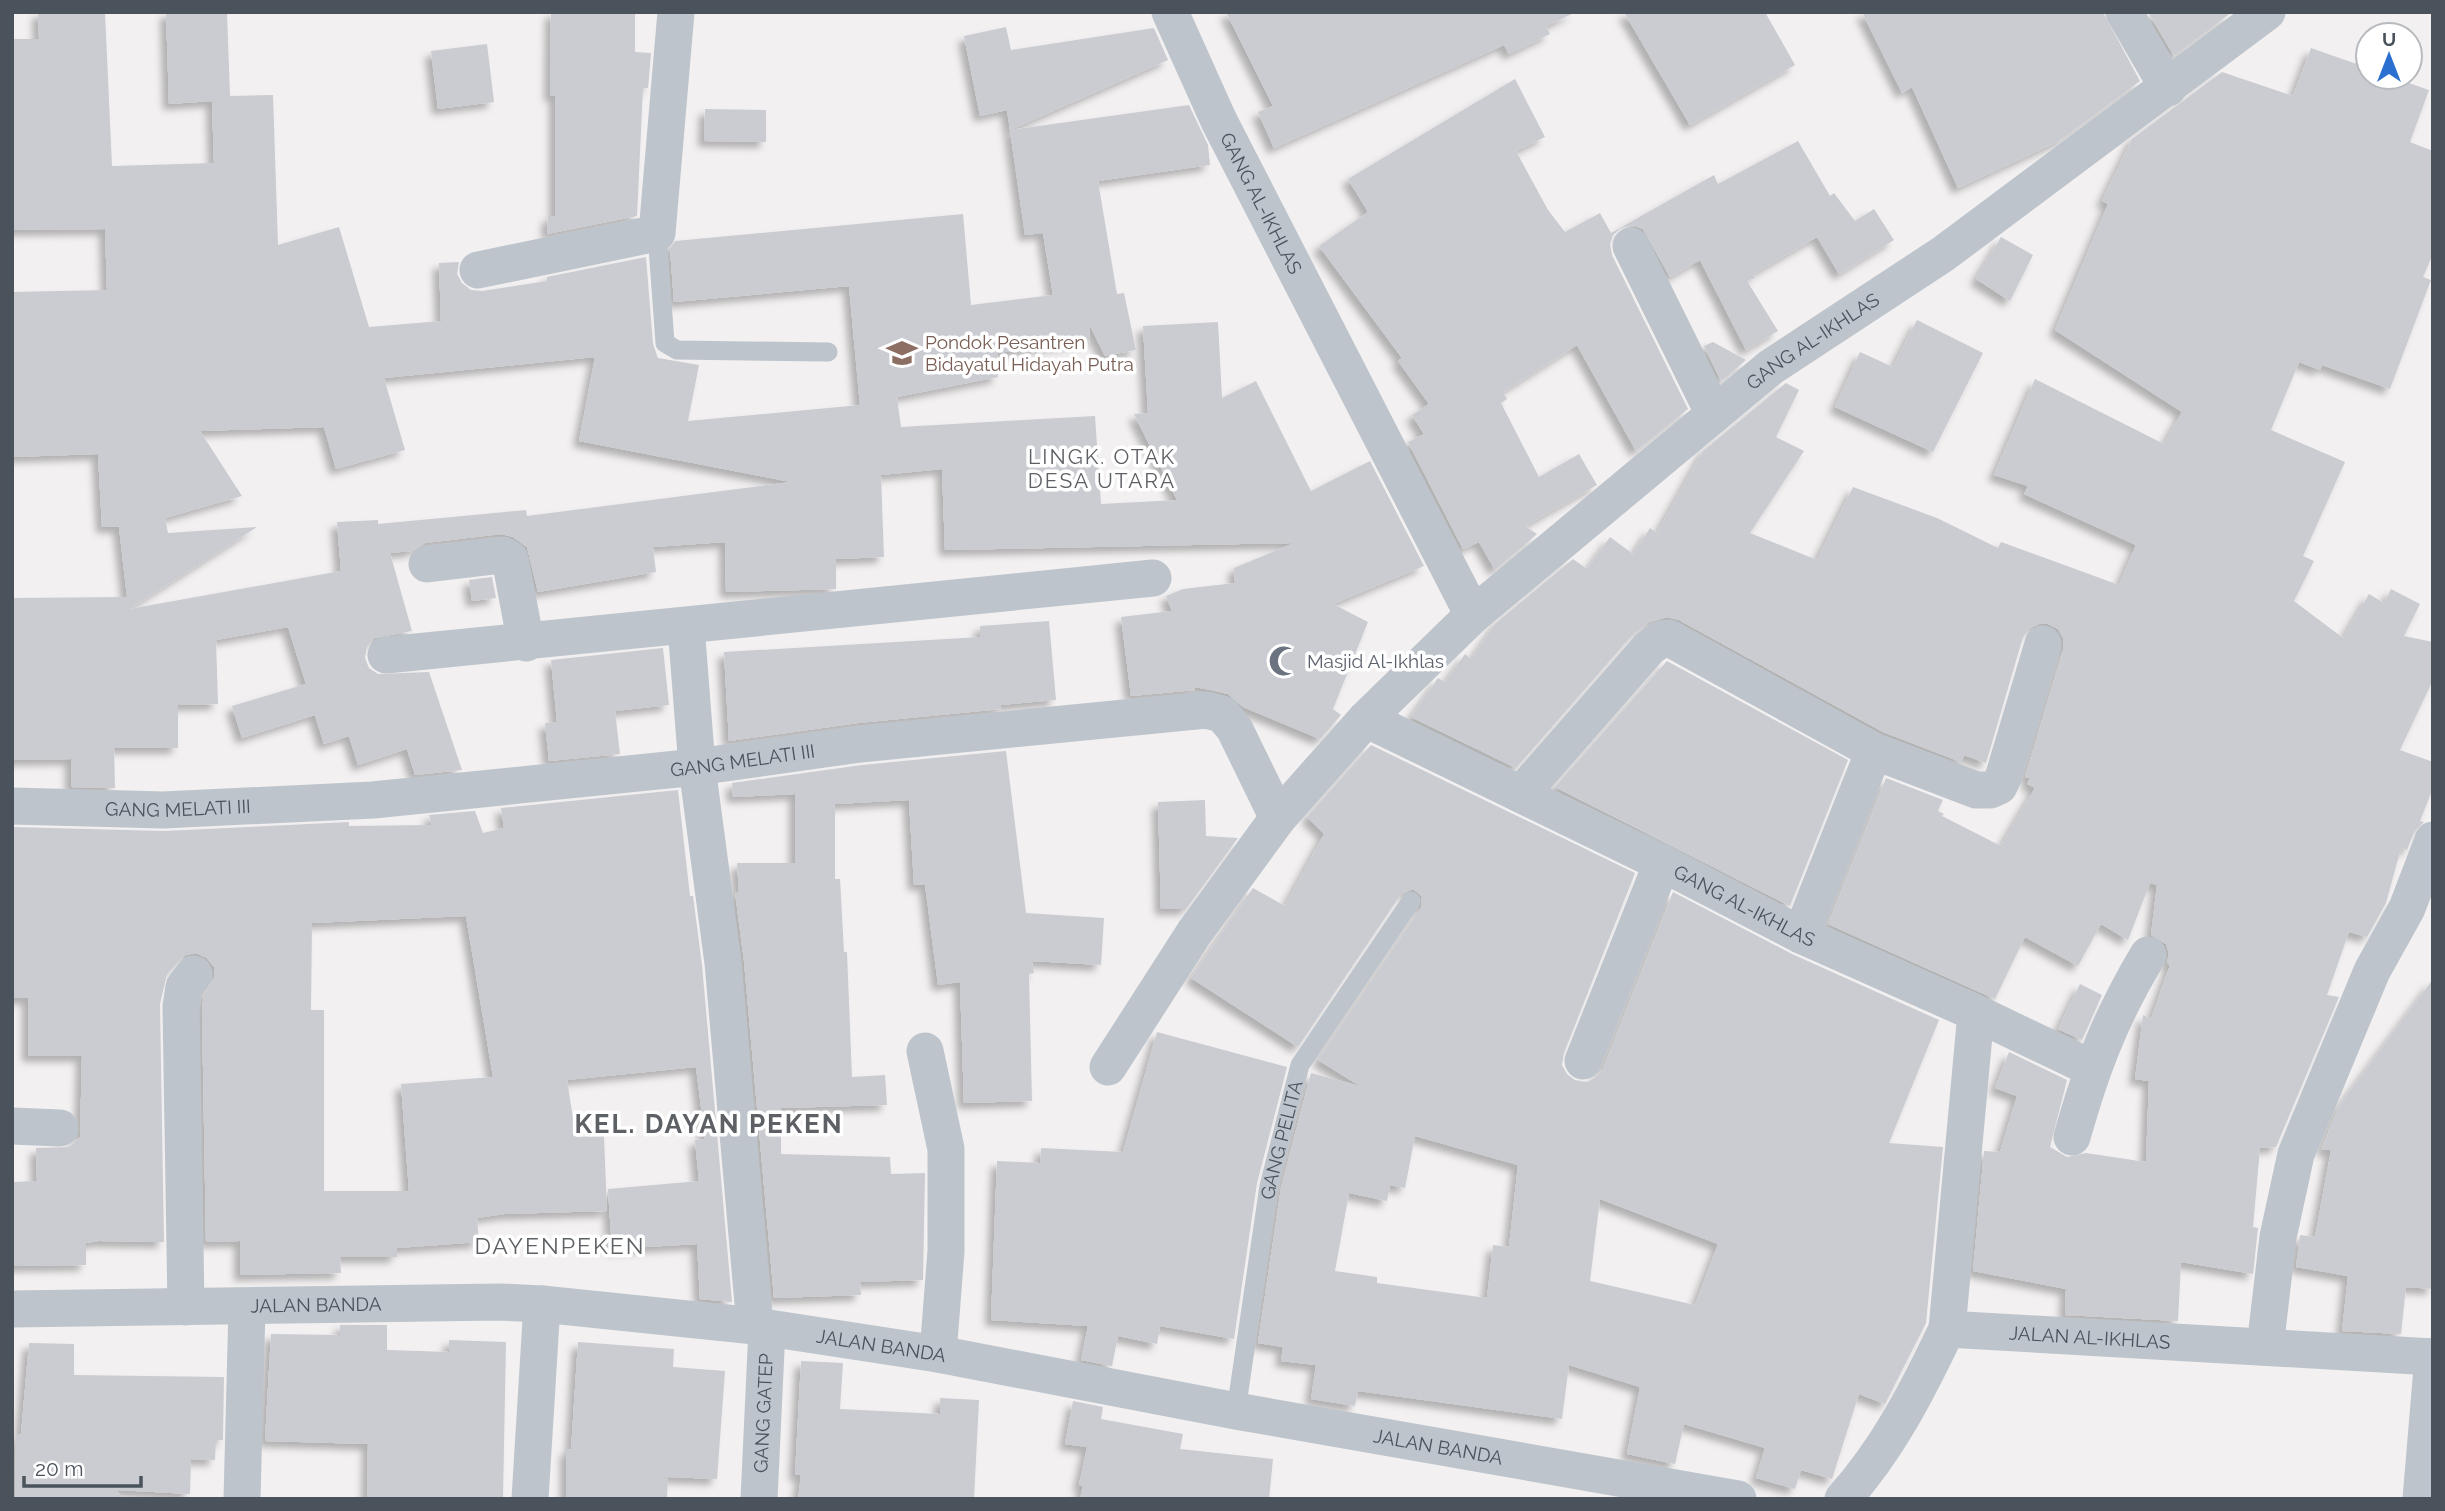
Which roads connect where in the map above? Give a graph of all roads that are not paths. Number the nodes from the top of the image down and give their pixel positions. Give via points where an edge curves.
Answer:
1 (676, 12) edge
2 (1170, 12) edge
3 (2124, 12) edge
4 (2267, 12) edge
5 (2168, 88) junction
6 (657, 233) junction
7 (1631, 246) dead end
8 (478, 270) dead end
9 (828, 352) dead end
10 (1714, 414) junction
11 (427, 565) dead end
12 (1153, 578) dead end
13 (1473, 615) junction
14 (686, 626) junction
15 (526, 643) junction
16 (2043, 644) dead end
17 (386, 655) dead end
18 (1366, 719) junction
19 (1874, 751) junction
20 (697, 767) junction
21 (1521, 793) junction
22 (12, 807) edge
23 (1278, 818) junction
24 (2433, 840) edge
25 (1662, 863) junction
26 (1411, 901) dead end
27 (1801, 935) junction
28 (2148, 955) dead end
29 (194, 974) dead end
30 (1976, 1013) junction
31 (925, 1051) dead end
32 (1583, 1061) dead end
33 (1108, 1067) dead end
34 (2091, 1068) junction
35 (12, 1126) edge
36 (60, 1128) dead end
37 (2073, 1137) dead end
38 (542, 1304) junction
39 (186, 1307) junction
40 (247, 1307) junction
41 (12, 1309) edge
42 (761, 1328) junction
43 (1947, 1329) junction
44 (2265, 1347) junction
45 (938, 1354) junction
46 (2433, 1357) edge
47 (1236, 1411) junction
48 (1596, 1486) edge
49 (242, 1499) edge
50 (530, 1499) edge
51 (759, 1499) edge
52 (1738, 1499) edge
53 (1843, 1499) edge
54 (2421, 1499) edge

1 - 6 street
2 - 13 street, GANG AL-IKHLAS via 1219,121
3 - 5 street
4 - 5 street, GANG AL-IKHLAS
5 - 10 street, GANG AL-IKHLAS via 1943,254 1795,348
6 - 8 street
6 - 9 lane via 665,343 677,350
7 - 10 street
10 - 13 street, GANG AL-IKHLAS
11 - 15 street via 502,555 510,559
12 - 14 street
13 - 18 street, GANG AL-IKHLAS
14 - 15 street
14 - 20 street, GANG GATEP
15 - 17 street
16 - 19 street via 1999,786 1976,790
18 - 21 street, GANG AL-IKHLAS
18 - 23 street
19 - 21 street via 1681,643 1661,639
19 - 27 street
20 - 22 street, GANG MELATI III via 373,800 163,810
20 - 23 street, GANG MELATI III via 860,744 1206,710 1222,714 1234,728
20 - 42 street, GANG GATEP via 723,963
21 - 25 street, GANG AL-IKHLAS
23 - 33 street via 1194,933
24 - 44 street via 2407,908 2372,971 2296,1154 2278,1237
25 - 27 street, GANG AL-IKHLAS
25 - 32 street
26 - 47 lane, GANG PELITA via 1300,1065 1269,1186
27 - 30 street, GANG AL-IKHLAS
28 - 34 street via 2118,1005
29 - 39 street via 184,987 181,1007
30 - 34 street, GANG AL-IKHLAS
30 - 43 street
31 - 45 street via 946,1149 946,1251
34 - 37 street
35 - 36 street
38 - 40 street, JALAN BANDA
38 - 42 street, JALAN BANDA
38 - 50 street
39 - 40 street, JALAN BANDA
39 - 41 street, JALAN BANDA
40 - 49 street
42 - 45 street, JALAN BANDA
42 - 51 street, GANG GATEP
43 - 44 street, JALAN AL-IKHLAS
43 - 53 street via 1905,1413
44 - 46 street, JALAN AL-IKHLAS
45 - 47 street, JALAN BANDA
46 - 54 street
47 - 48 street, JALAN BANDA
48 - 52 street, JALAN BANDA

